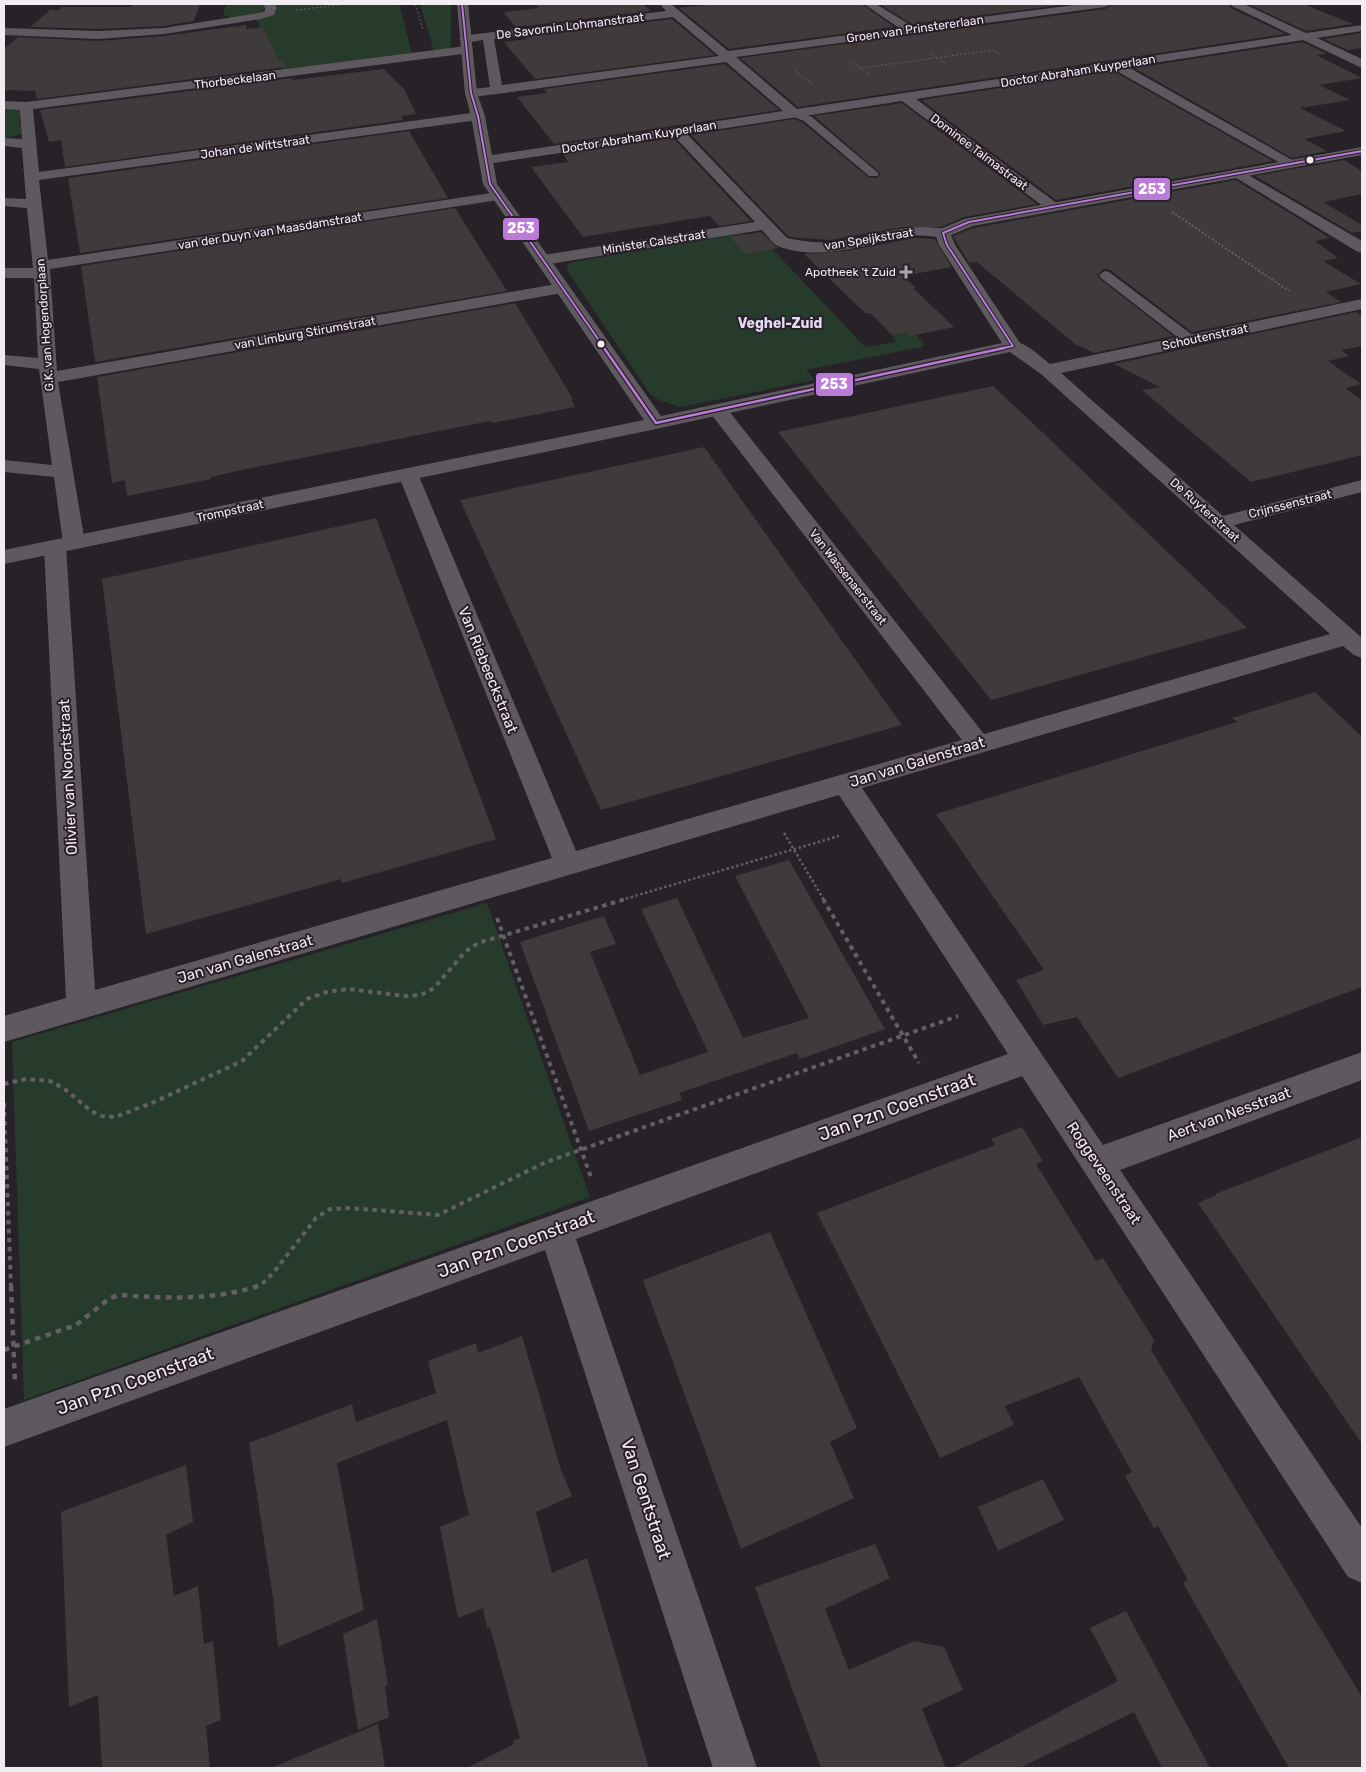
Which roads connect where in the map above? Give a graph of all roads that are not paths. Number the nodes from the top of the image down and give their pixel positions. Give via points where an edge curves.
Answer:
1 (462, 4) edge
2 (665, 4) edge
3 (869, 4) edge
4 (1028, 4) edge
5 (1105, 4) edge
6 (1236, 4) edge
7 (269, 8) edge
8 (1042, 12) junction
9 (674, 13) junction
10 (1362, 28) edge
11 (904, 31) junction
12 (4, 32) edge
13 (488, 37) junction
14 (1305, 37) junction
15 (466, 44) junction
16 (728, 57) junction
17 (1362, 64) edge
18 (1116, 65) junction
19 (497, 90) junction
20 (470, 93) junction
21 (903, 97) junction
22 (4, 105) edge
23 (26, 106) junction
24 (793, 113) junction
25 (478, 116) junction
26 (677, 131) junction
27 (4, 142) edge
28 (29, 144) junction
29 (1362, 151) edge
30 (486, 160) junction
31 (1289, 164) junction
32 (1238, 173) junction
33 (873, 174) dead end
34 (32, 177) junction
35 (498, 196) junction
36 (4, 202) edge
37 (34, 204) junction
38 (1053, 207) junction
39 (765, 225) junction
40 (943, 233) junction
41 (1362, 248) edge
42 (543, 260) junction
43 (42, 270) junction
44 (4, 273) edge
45 (1105, 275) dead end
46 (562, 288) junction
47 (1362, 304) edge
48 (1190, 340) junction
49 (1013, 346) junction
50 (4, 360) edge
51 (1047, 370) junction
52 (47, 371) junction
53 (718, 410) junction
54 (656, 423) junction
55 (4, 466) edge
56 (64, 472) junction
57 (408, 474) junction
58 (1362, 486) edge
59 (1219, 523) junction
60 (65, 545) junction
61 (4, 557) edge
62 (1355, 644) edge
63 (978, 744) junction
64 (845, 783) junction
65 (568, 865) junction
66 (81, 1007) junction
67 (4, 1029) edge
68 (1029, 1060) junction
69 (1362, 1066) edge
70 (1097, 1162) junction
71 (556, 1230) junction
72 (10, 1426) edge
73 (1362, 1563) edge
74 (735, 1768) edge

1 - 15 street
2 - 9 street
3 - 11 street
4 - 8 street
5 - 8 street, Groen van Prinstererlaan
6 - 14 street
7 - 12 street via 248,19 218,16 164,31 98,35
8 - 11 street, Groen van Prinstererlaan
9 - 13 street, De Savornin Lohmanstraat
9 - 16 street
10 - 14 street, Doctor Abraham Kuyperlaan
11 - 16 street, Groen van Prinstererlaan
13 - 15 street, De Savornin Lohmanstraat
13 - 19 street
14 - 17 street
14 - 18 street, Doctor Abraham Kuyperlaan
15 - 20 street
15 - 23 street, Thorbeckelaan
16 - 19 street, Groen van Prinstererlaan
16 - 24 street
18 - 21 street, Doctor Abraham Kuyperlaan
18 - 31 street
19 - 20 street, Groen van Prinstererlaan
20 - 25 street
21 - 24 street, Doctor Abraham Kuyperlaan
21 - 38 street, Dominee Talmastraat
22 - 23 street, Thorbeckelaan
23 - 28 street, G.K. van Hogendorplaan
24 - 26 street, Doctor Abraham Kuyperlaan
24 - 33 lane via 808,119
25 - 30 street
25 - 34 street, Johan de Wittstraat
26 - 30 street, Doctor Abraham Kuyperlaan
26 - 39 street, van Speijkstraat
27 - 28 street
28 - 34 street, G.K. van Hogendorplaan
29 - 31 street, van Speijkstraat
30 - 35 street via 490,184
31 - 32 street, van Speijkstraat
32 - 38 street, van Speijkstraat
32 - 41 street
34 - 37 street, G.K. van Hogendorplaan
35 - 42 street
35 - 43 street, van der Duyn van Maasdamstraat
36 - 37 street
37 - 43 street, G.K. van Hogendorplaan
38 - 40 street, van Speijkstraat via 969,222
39 - 40 street, van Speijkstraat via 782,242 802,246 829,247 916,231
39 - 42 street, Minister Calsstraat
40 - 49 street via 947,245
42 - 46 street
43 - 44 street, van der Duyn van Maasdamstraat
43 - 52 street, G.K. van Hogendorplaan
45 - 48 lane
46 - 52 street, van Limburg Stirumstraat
46 - 54 street
47 - 48 street, Schoutenstraat
48 - 51 street, Schoutenstraat
49 - 51 street, De Ruyterstraat
49 - 53 street, Trompstraat
50 - 52 street, van Limburg Stirumstraat
51 - 59 street, De Ruyterstraat
52 - 56 street, G.K. van Hogendorplaan
53 - 54 street, Trompstraat
53 - 63 street, Van Wassenaerstraat
54 - 57 street, Trompstraat
55 - 56 street
56 - 60 street, G.K. van Hogendorplaan
57 - 60 street, Trompstraat
57 - 65 street, Van Riebeeckstraat
58 - 59 street, Crijnssenstraat
59 - 62 street, De Ruyterstraat
60 - 61 street, Trompstraat
60 - 66 street, Olivier van Noortstraat
62 - 63 street, Jan van Galenstraat
63 - 64 street, Jan van Galenstraat
64 - 65 street, Jan van Galenstraat
64 - 68 street, Roggeveenstraat
65 - 66 street, Jan van Galenstraat
66 - 67 street, Jan van Galenstraat
68 - 70 street, Roggeveenstraat
68 - 71 street, Jan Pzn Coenstraat
69 - 70 street, Aert van Nesstraat
70 - 73 street, Roggeveenstraat
71 - 72 street, Jan Pzn Coenstraat
71 - 74 street, Van Gentstraat

